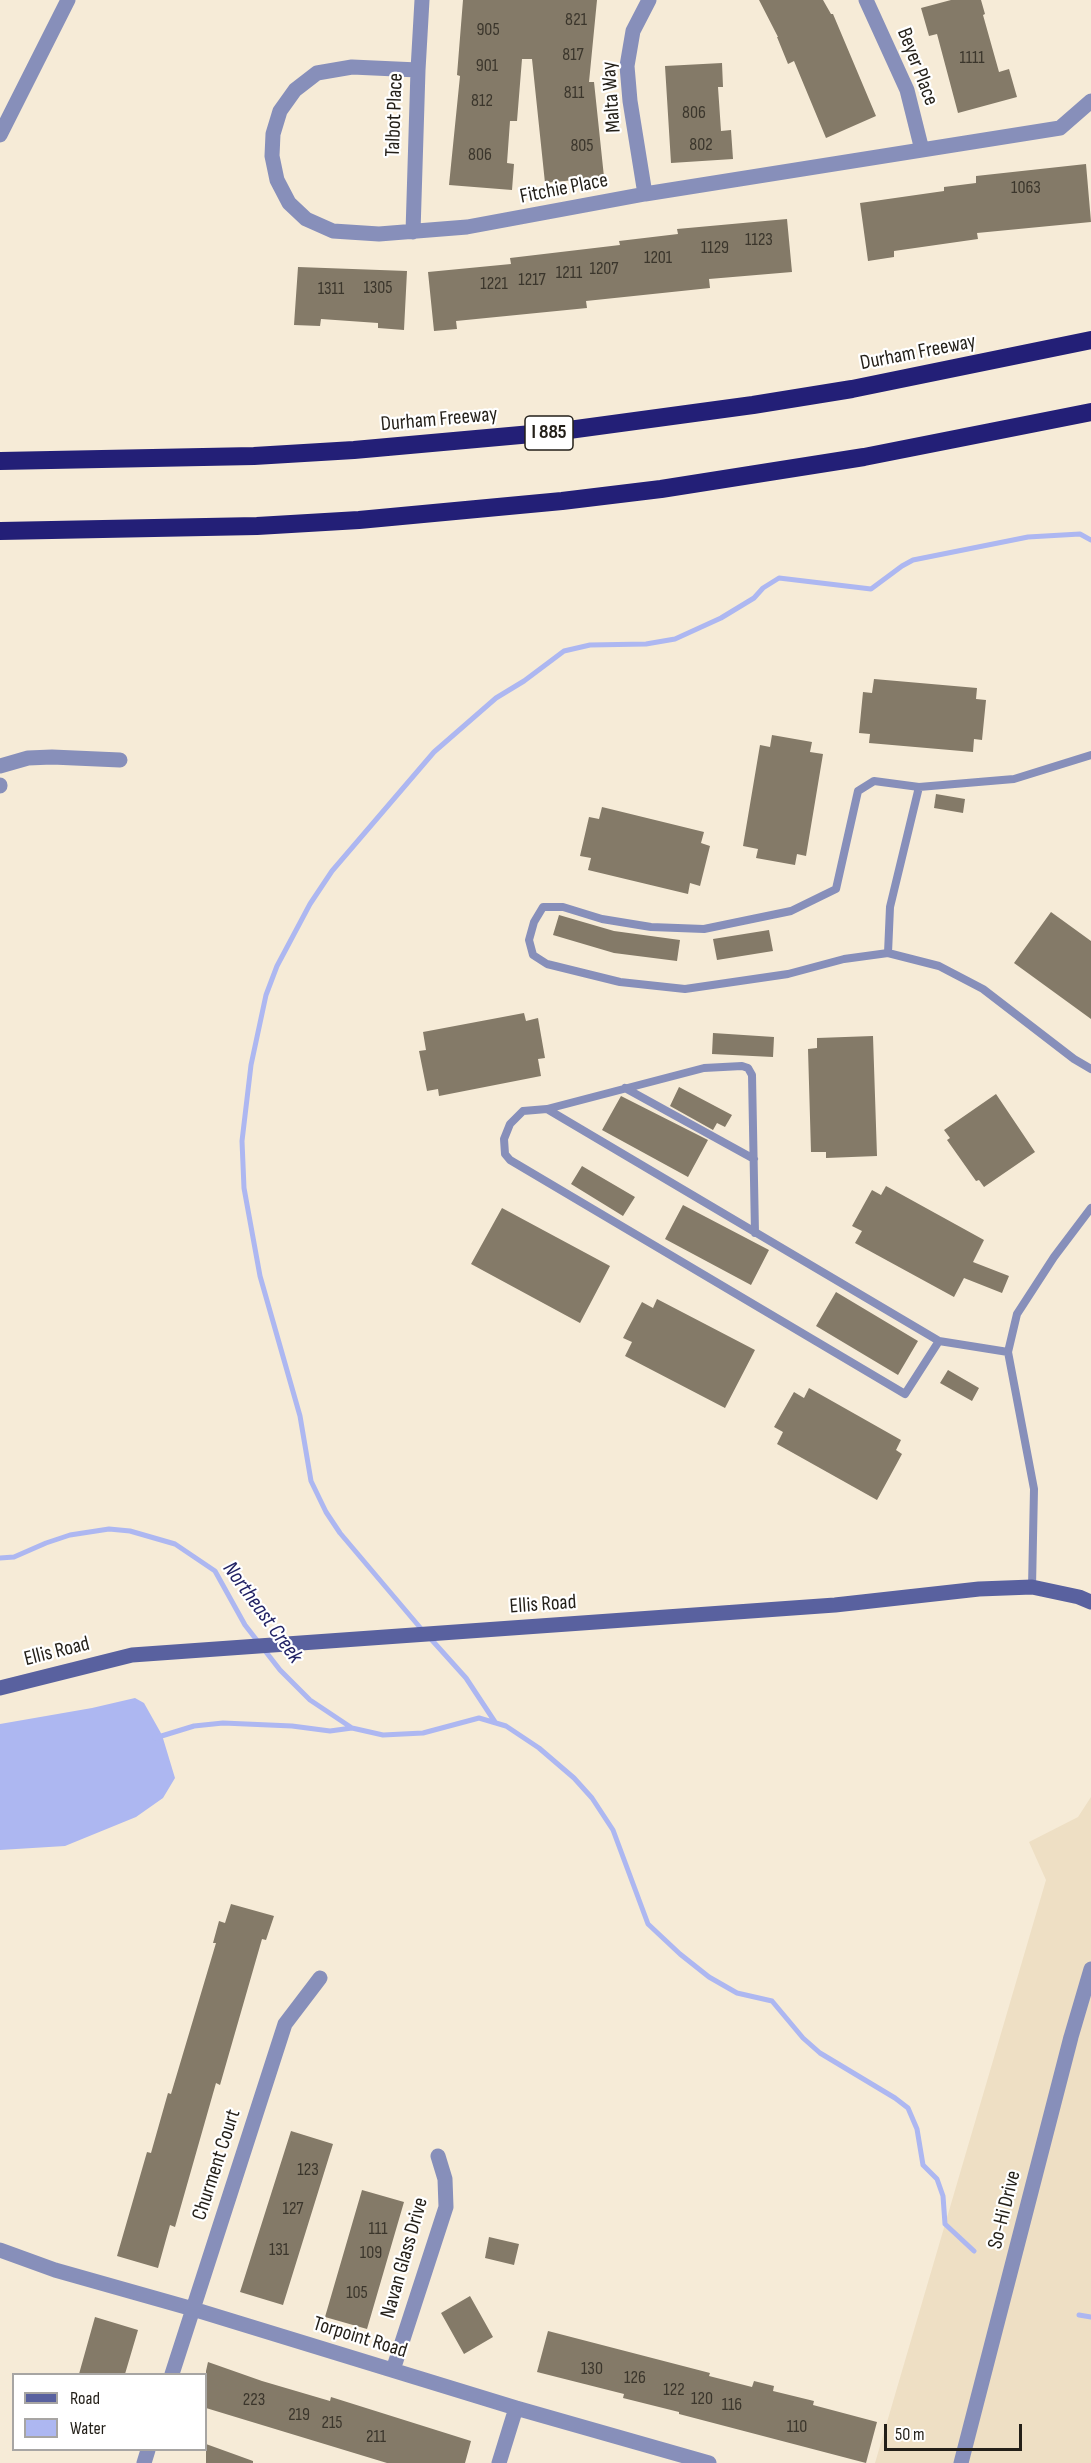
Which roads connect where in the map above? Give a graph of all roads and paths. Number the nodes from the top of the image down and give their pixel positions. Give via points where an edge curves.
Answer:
1 (68, 0) edge
2 (422, 0) edge
3 (650, 0) edge
4 (866, 0) edge
5 (418, 70) junction
6 (1091, 101) edge
7 (0, 135) edge
8 (922, 150) junction
9 (645, 195) junction
10 (413, 232) junction
11 (1091, 340) edge
12 (1091, 411) edge
13 (0, 461) edge
14 (0, 531) edge
15 (1091, 755) edge
16 (120, 760) dead end
17 (0, 766) edge
18 (919, 787) junction
19 (888, 953) junction
20 (1091, 1069) edge
21 (625, 1088) junction
22 (547, 1109) junction
23 (754, 1159) junction
24 (1091, 1208) edge
25 (755, 1233) junction
26 (939, 1341) junction
27 (1008, 1352) junction
28 (1032, 1587) junction
29 (1091, 1602) edge
30 (0, 1688) edge
31 (1091, 1969) edge
32 (320, 1978) dead end
33 (438, 2156) dead end
34 (0, 2250) edge
35 (193, 2309) junction
36 (393, 2370) junction
37 (172, 2373) edge
38 (516, 2408) junction
39 (499, 2463) edge
40 (709, 2463) edge
41 (961, 2463) edge

1 - 7 street
2 - 5 street, Talbot Place
3 - 9 street, Malta Way via 633,31 627,66
4 - 8 street, Beyer Place via 907,90
5 - 10 street, Talbot Place
5 - 10 street, Fitchie Place via 352,67 317,73 295,90 280,111 272,156 277,180 289,204 306,219 333,231
6 - 8 street, Fitchie Place via 1060,128
8 - 9 street, Fitchie Place
9 - 10 street, Fitchie Place via 467,227
11 - 13 highway, Durham Freeway / I 885 via 852,389 554,432 254,456
12 - 14 highway via 864,458 561,501 257,526
15 - 18 lane via 1014,779
16 - 17 street via 28,758
18 - 19 lane via 890,907
18 - 19 lane via 874,781 858,791 836,889 791,911 704,929 651,927 602,919 563,907 543,907 529,940 534,955 547,964 620,982 685,989 788,974 843,959
19 - 20 lane via 939,966 983,989
21 - 22 lane
21 - 23 lane
21 - 23 lane via 704,1068 748,1068 752,1075
22 - 25 lane
22 - 26 lane via 523,1111 510,1124 504,1139 505,1154 510,1160 807,1337 905,1394
23 - 25 lane
24 - 27 lane via 1017,1314
25 - 26 lane
26 - 27 lane
27 - 28 lane via 1034,1489
28 - 29 main road, Ellis Road
28 - 30 main road, Ellis Road via 835,1605 132,1655
31 - 41 street, So-Hi Drive
32 - 35 street, Churment Court via 285,2024
33 - 36 street, Navan Glass Drive via 445,2180 446,2206
34 - 35 street, Torpoint Road via 55,2270
35 - 36 street, Torpoint Road
35 - 37 street, Churment Court
36 - 38 street, Torpoint Road
38 - 39 street
38 - 40 street, Torpoint Road

